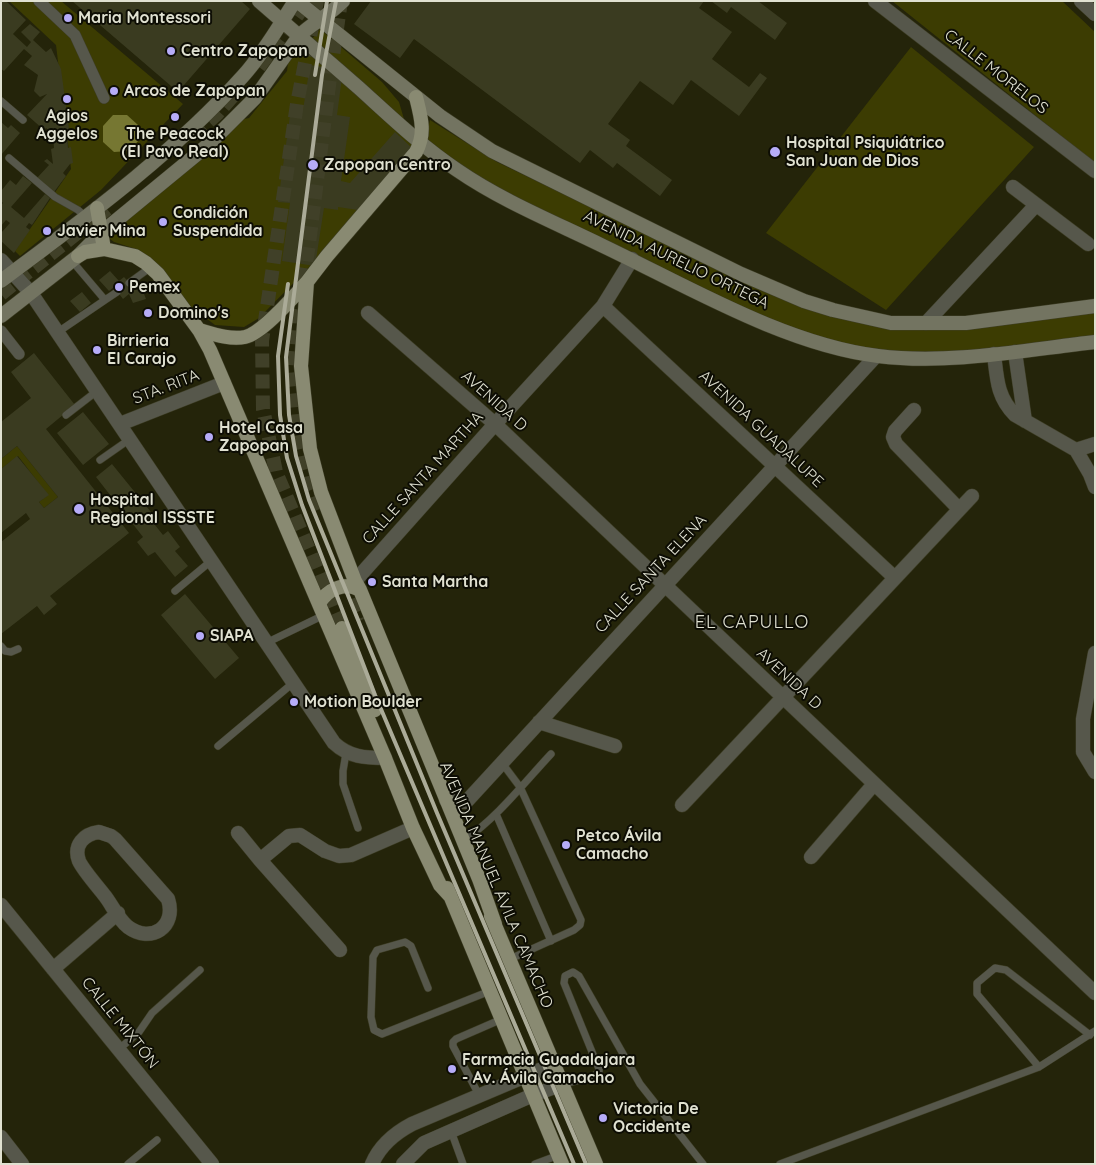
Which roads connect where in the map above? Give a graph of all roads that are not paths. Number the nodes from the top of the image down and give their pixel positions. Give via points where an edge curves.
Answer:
1 (39, 1) edge
2 (259, 1) edge
3 (296, 1) edge
4 (343, 1) edge
5 (875, 1) edge
6 (1081, 1) edge
7 (1095, 14) edge
8 (319, 20) junction
9 (282, 22) junction
10 (299, 36) junction
11 (416, 97) junction
12 (104, 98) dead end
13 (1, 100) edge
14 (23, 120) dead end
15 (421, 143) junction
16 (9, 158) dead end
17 (1095, 170) edge
18 (1013, 187) dead end
19 (1036, 205) junction
20 (97, 208) junction
21 (85, 216) junction
22 (101, 234) junction
23 (1088, 244) dead end
24 (104, 249) junction
25 (75, 258) junction
26 (632, 259) junction
27 (1, 260) edge
28 (151, 267) junction
29 (13, 272) junction
30 (1, 281) edge
31 (307, 282) junction
32 (130, 283) dead end
33 (117, 292) dead end
34 (31, 293) junction
35 (105, 300) junction
36 (603, 306) junction
37 (1095, 306) edge
38 (368, 313) dead end
39 (1, 316) edge
40 (926, 323) junction
41 (199, 330) junction
42 (1, 331) edge
43 (58, 332) junction
44 (1095, 342) edge
45 (1003, 353) junction
46 (19, 354) dead end
47 (876, 356) junction
48 (224, 383) junction
49 (98, 391) junction
50 (914, 410) dead end
51 (66, 415) dead end
52 (1025, 422) junction
53 (120, 424) junction
54 (495, 424) junction
55 (130, 439) junction
56 (1095, 444) edge
57 (1076, 450) junction
58 (100, 460) dead end
59 (775, 466) junction
60 (1095, 487) edge
61 (972, 496) dead end
62 (959, 509) junction
63 (211, 561) junction
64 (895, 578) junction
65 (665, 585) junction
66 (358, 586) junction
67 (175, 591) dead end
68 (322, 610) junction
69 (364, 619) tunnel mouth
70 (342, 628) tunnel mouth
71 (266, 644) junction
72 (1, 646) edge
73 (18, 649) dead end
74 (1095, 653) edge
75 (293, 683) junction
76 (783, 698) junction
77 (539, 722) junction
78 (218, 746) dead end
79 (615, 746) dead end
80 (346, 753) junction
81 (551, 754) dead end
82 (385, 758) junction
83 (502, 763) junction
84 (1095, 772) edge
85 (874, 784) junction
86 (520, 787) junction
87 (446, 800) junction
88 (682, 805) dead end
89 (496, 814) junction
90 (358, 828) dead end
91 (412, 828) junction
92 (238, 833) dead end
93 (463, 841) junction
94 (811, 857) dead end
95 (260, 860) junction
96 (450, 896) junction
97 (1, 905) edge
98 (118, 913) junction
99 (495, 924) junction
100 (551, 941) junction
101 (340, 950) dead end
102 (510, 959) junction
103 (53, 968) junction
104 (200, 970) dead end
105 (428, 988) dead end
106 (490, 991) junction
107 (1095, 993) edge
108 (502, 1019) junction
109 (1092, 1033) edge
110 (119, 1049) junction
111 (554, 1064) junction
112 (1039, 1067) junction
113 (526, 1076) junction
114 (563, 1084) junction
115 (534, 1094) junction
116 (479, 1096) junction
117 (451, 1131) junction
118 (1, 1137) edge
119 (157, 1140) dead end
120 (560, 1159) edge
121 (22, 1164) edge
122 (128, 1164) edge
123 (212, 1164) edge
124 (372, 1164) edge
125 (403, 1164) edge
126 (463, 1164) edge
127 (534, 1164) edge
128 (596, 1164) edge
129 (703, 1164) edge
130 (780, 1164) edge

1 - 12 street via 75,35
2 - 9 main road, AVENIDA AURELIO ORTEGA
3 - 8 main road, AVENIDA AURELIO ORTEGA
3 - 9 main road
4 - 8 main road
5 - 17 street, CALLE MORELOS
6 - 7 street
8 - 10 main road
8 - 11 main road, AVENIDA AURELIO ORTEGA
9 - 10 main road, AVENIDA AURELIO ORTEGA
9 - 20 main road via 244,74 192,129
10 - 15 main road, AVENIDA AURELIO ORTEGA
10 - 22 main road via 254,98 208,145
11 - 15 main road via 422,125
11 - 40 main road, AVENIDA AURELIO ORTEGA via 492,152 770,288 861,318 891,323
13 - 14 lane
15 - 26 main road, AVENIDA AURELIO ORTEGA via 480,184
15 - 31 main road
16 - 21 lane via 55,197
18 - 19 street
19 - 23 street
19 - 40 street
20 - 21 main road
20 - 22 main road
21 - 29 main road
22 - 24 main road
22 - 25 main road
24 - 25 main road via 85,252
24 - 28 main road via 135,256
25 - 34 main road
25 - 35 lane
26 - 36 street, CALLE SANTA MARTHA
26 - 47 main road, AVENIDA AURELIO ORTEGA via 749,317 829,346
27 - 29 street
28 - 32 lane
28 - 41 main road
29 - 30 main road
29 - 34 street
31 - 41 main road via 273,317 246,337 220,336
31 - 66 main road via 301,366 310,449 321,492
33 - 35 lane
34 - 39 main road
34 - 43 street
35 - 43 lane
36 - 54 street, CALLE SANTA MARTHA
36 - 59 street, AVENIDA GUADALUPE
37 - 40 main road, AVENIDA AURELIO ORTEGA via 966,323
38 - 54 street, AVENIDA D
41 - 48 main road
42 - 46 street
43 - 49 street
44 - 45 main road, AVENIDA AURELIO ORTEGA
45 - 47 main road, AVENIDA AURELIO ORTEGA via 938,358
45 - 52 street
45 - 52 street via 999,392 1008,407
47 - 59 street, CALLE SANTA ELENA
48 - 53 street, STA. RITA
48 - 68 main road
49 - 51 lane
49 - 53 street
50 - 62 street via 895,431 896,444
52 - 57 street
53 - 55 street
54 - 65 street, AVENIDA D
54 - 66 street, CALLE SANTA MARTHA
55 - 58 lane
55 - 63 street
56 - 57 street
57 - 60 street
59 - 64 street, AVENIDA GUADALUPE
59 - 65 street, CALLE SANTA ELENA
61 - 62 street
62 - 64 street
63 - 67 lane
63 - 71 street
64 - 76 street
65 - 76 street, AVENIDA D
65 - 77 street, CALLE SANTA ELENA
66 - 68 main road via 339,588 326,594
66 - 87 main road
68 - 71 lane
68 - 82 main road
69 - 99 main road, AVENIDA MANUEL ÁVILA CAMACHO via 471,875
70 - 96 main road
71 - 75 street
72 - 73 lane via 10,652
74 - 84 street via 1083,719 1083,752
75 - 78 lane
75 - 80 street via 334,743
76 - 85 street, AVENIDA D
76 - 88 street
77 - 79 street
77 - 83 street, CALLE SANTA ELENA
80 - 82 street
80 - 90 lane via 344,784
81 - 86 lane
82 - 91 main road
83 - 86 lane
83 - 87 street, CALLE SANTA ELENA via 466,802
85 - 94 street
85 - 107 street, AVENIDA D
86 - 89 lane
86 - 100 lane via 581,920 574,930
87 - 93 main road
89 - 93 lane
89 - 100 lane
91 - 95 street via 339,856 300,835 289,836
91 - 96 main road via 440,885
92 - 95 street
93 - 99 main road
95 - 101 street
96 - 106 main road
97 - 103 street, CALLE MIXTÓN
98 - 98 street via 132,930 152,933 167,923 170,905 165,894 115,839 100,832 88,835 80,843 79,862
98 - 103 street
99 - 102 main road, AVENIDA MANUEL ÁVILA CAMACHO
100 - 102 lane
102 - 111 main road, AVENIDA MANUEL ÁVILA CAMACHO
103 - 110 street, CALLE MIXTÓN
104 - 110 lane via 152,1013 140,1032
105 - 106 lane via 406,942 377,950 373,957 371,1017 374,1030 382,1034
106 - 108 main road
108 - 113 main road
108 - 116 lane via 453,1042
109 - 112 lane
109 - 112 lane via 1006,970 995,968 977,983 977,994
110 - 123 street, CALLE MIXTÓN
111 - 113 street
111 - 114 main road, AVENIDA MANUEL ÁVILA CAMACHO
112 - 130 lane
113 - 115 main road
113 - 116 street
114 - 115 street
114 - 128 main road, AVENIDA MANUEL ÁVILA CAMACHO
114 - 129 lane via 592,1077 599,1072 564,983 565,976 573,972 579,976 640,1084
115 - 117 street
115 - 120 main road
116 - 124 street via 402,1129 384,1144
117 - 125 street via 424,1143
117 - 126 lane
118 - 121 street
119 - 122 lane
120 - 127 lane

